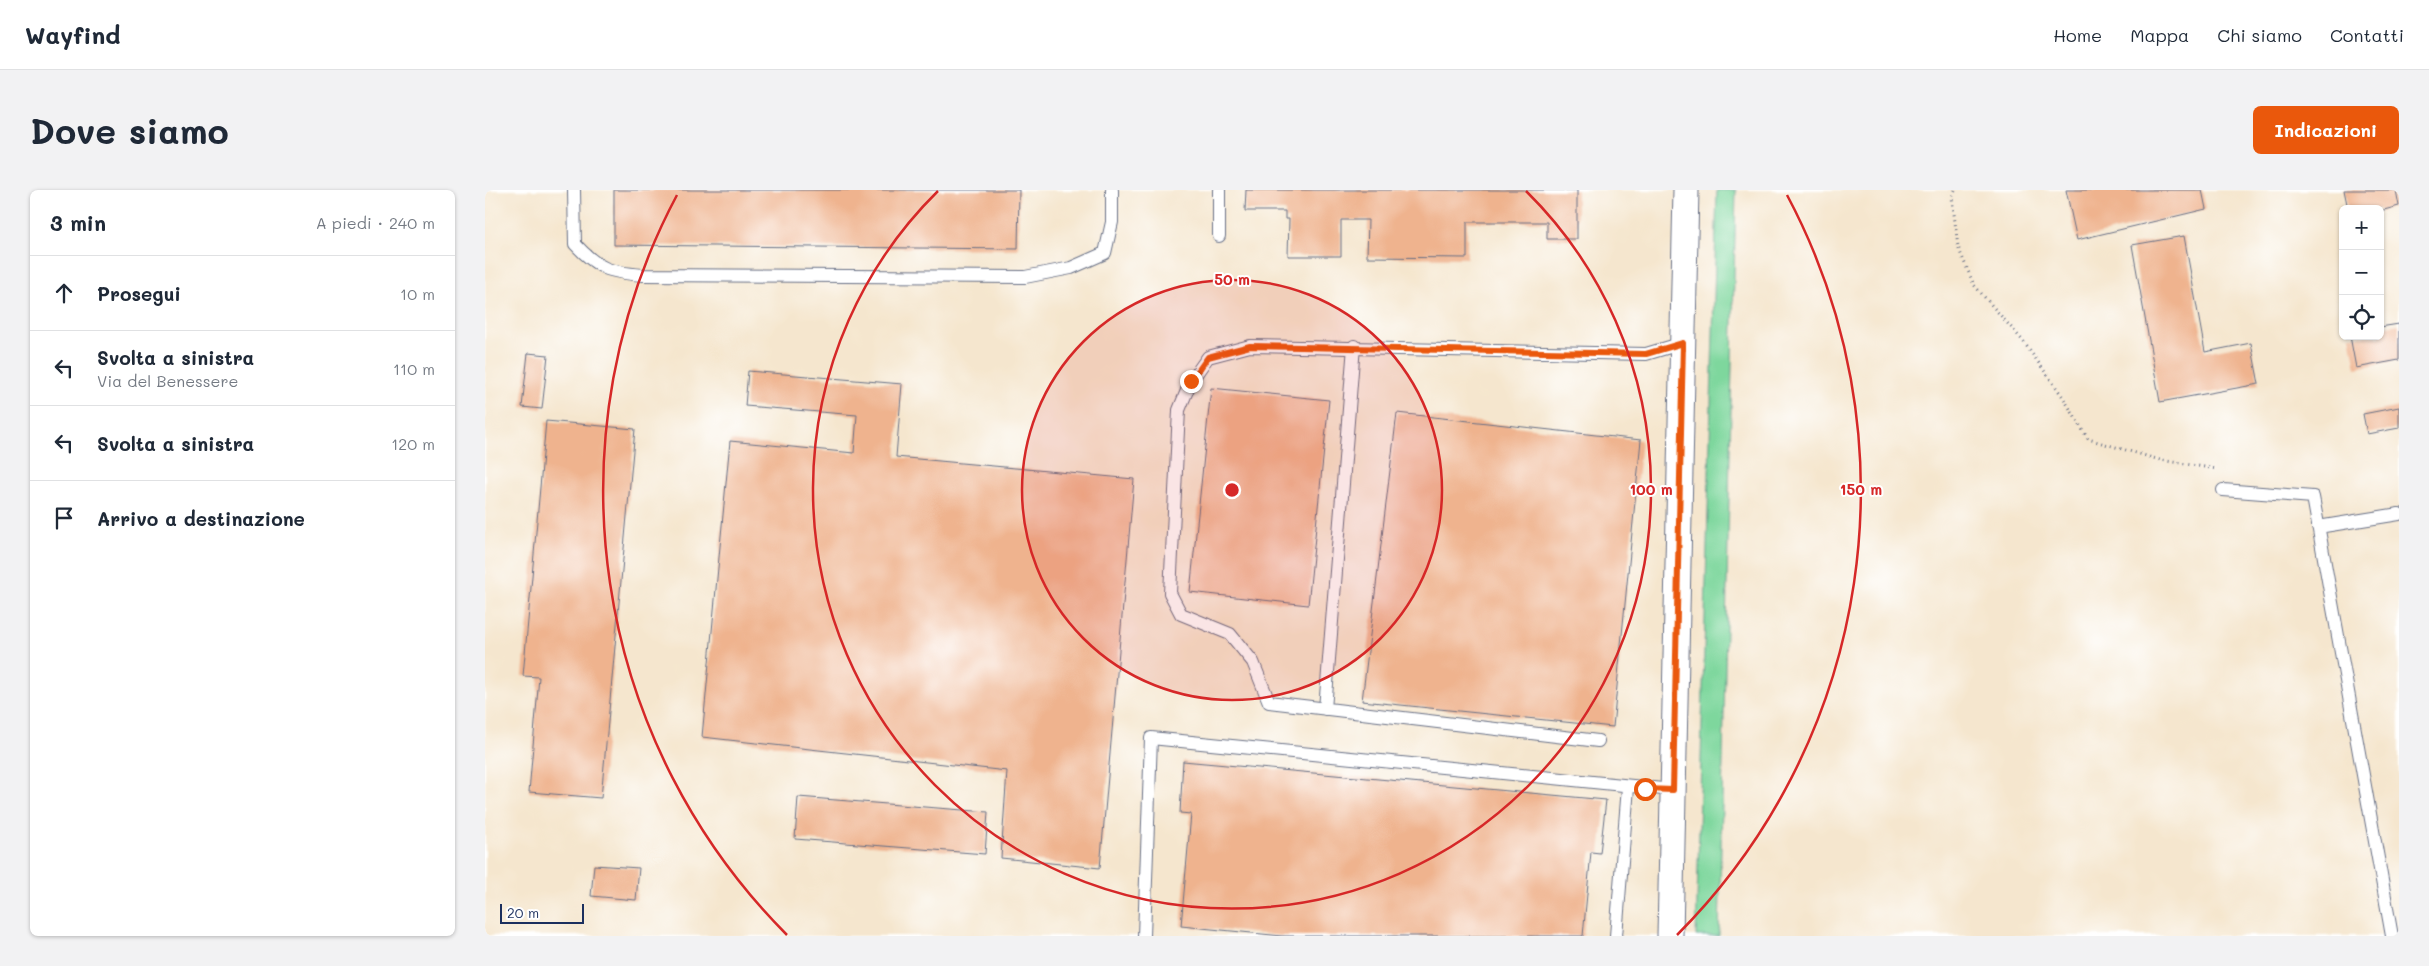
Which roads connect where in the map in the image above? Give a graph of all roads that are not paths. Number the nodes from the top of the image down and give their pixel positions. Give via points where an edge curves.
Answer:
1 (575, 190) edge
2 (1112, 190) edge
3 (1219, 190) edge
4 (1686, 190) edge
5 (1219, 236) dead end
6 (1683, 343) junction
7 (1354, 346) junction
8 (2223, 490) dead end
9 (2399, 514) edge
10 (2318, 527) junction
11 (1325, 709) junction
12 (1598, 741) dead end
13 (1628, 787) junction
14 (1673, 790) junction
15 (1144, 936) edge
16 (1616, 936) edge
17 (1670, 936) edge
18 (2392, 936) edge

1 - 2 lane via 575,244 589,259 611,272 643,275 1025,278 1071,268 1105,253 1112,222
3 - 5 lane
4 - 6 street
6 - 7 lane via 1646,354
6 - 14 street
7 - 11 lane
7 - 11 lane via 1250,346 1208,357 1191,381 1179,410 1170,593 1181,614 1230,634 1253,662 1269,702
8 - 10 lane via 2313,497
9 - 10 lane
10 - 18 lane
11 - 12 lane
13 - 14 lane
13 - 15 lane via 1151,738
13 - 16 lane
14 - 17 street

